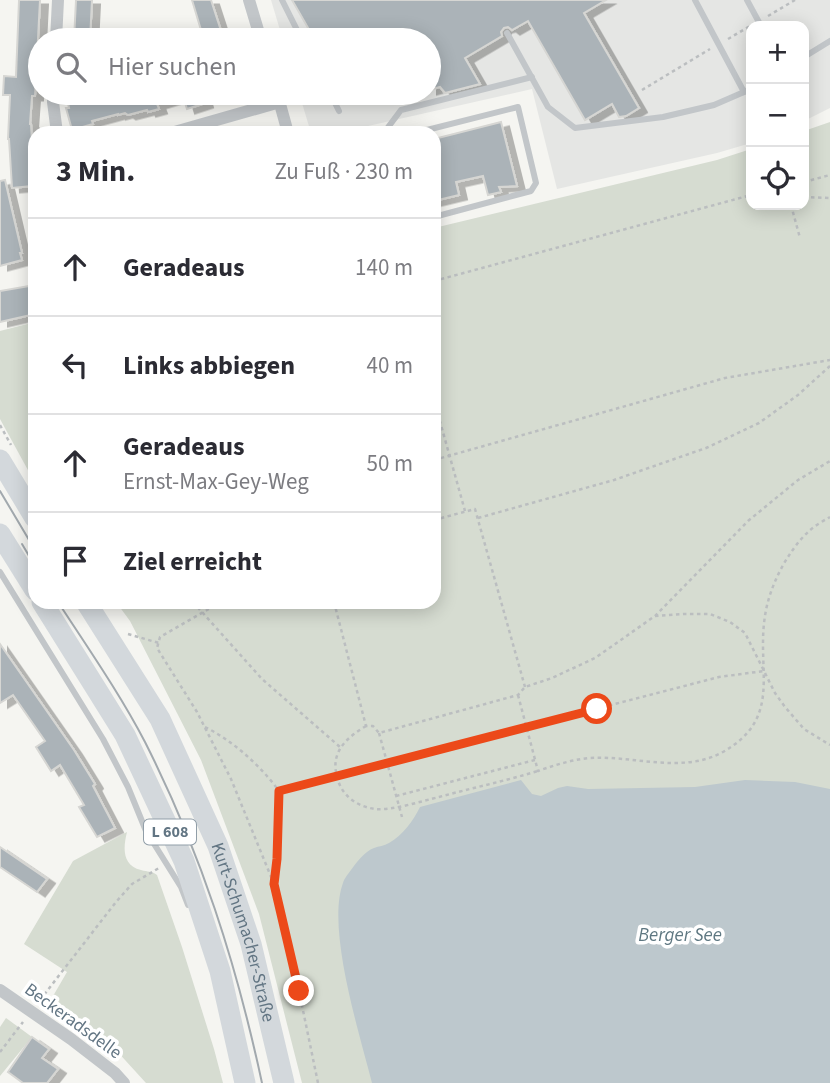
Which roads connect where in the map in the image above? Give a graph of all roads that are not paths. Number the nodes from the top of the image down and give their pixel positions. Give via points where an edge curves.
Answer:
1 (58, 0) edge
2 (249, 0) edge
3 (282, 0) edge
4 (695, 0) edge
5 (747, 0) edge
6 (758, 21) edge
7 (57, 28) edge
8 (257, 28) edge
9 (296, 28) edge
10 (507, 33) dead end
11 (830, 41) edge
12 (809, 54) edge
13 (532, 78) junction
14 (744, 92) joint
15 (441, 100) edge
16 (53, 105) edge
17 (255, 105) edge
18 (281, 105) edge
19 (336, 105) edge
20 (421, 105) edge
21 (339, 111) dead end
22 (56, 126) edge
23 (192, 126) edge
24 (286, 126) edge
25 (389, 126) edge
26 (441, 126) edge
27 (441, 215) edge
28 (0, 460) edge
29 (28, 506) edge
30 (0, 534) edge
31 (0, 572) edge
32 (28, 579) edge
33 (46, 609) edge
34 (90, 609) edge
35 (189, 908) dead end
36 (202, 940) dead end
37 (220, 971) junction
38 (0, 990) edge
39 (124, 1083) edge
40 (246, 1083) edge
41 (284, 1083) edge

1 - 7 street
2 - 8 street
3 - 9 lane
4 - 14 lane
5 - 6 lane
10 - 13 lane
11 - 12 lane
13 - 14 lane via 548,107 575,128 663,117 714,105
13 - 15 lane
16 - 22 street
17 - 23 street
18 - 24 street
19 - 21 lane
20 - 25 lane via 401,110
26 - 27 lane via 518,107 536,183 531,191
28 - 29 main road
30 - 32 main road
31 - 35 lane via 97,728
33 - 37 main road, Kurt-Schumacher-Straße / L 608 via 125,735 184,861
34 - 41 main road, Kurt-Schumacher-Straße / L 608 via 160,719 218,846 251,944
36 - 37 lane, Kurt-Schumacher-Straße
37 - 40 main road, Kurt-Schumacher-Straße / L 608
38 - 39 street, Beckeradsdelle

